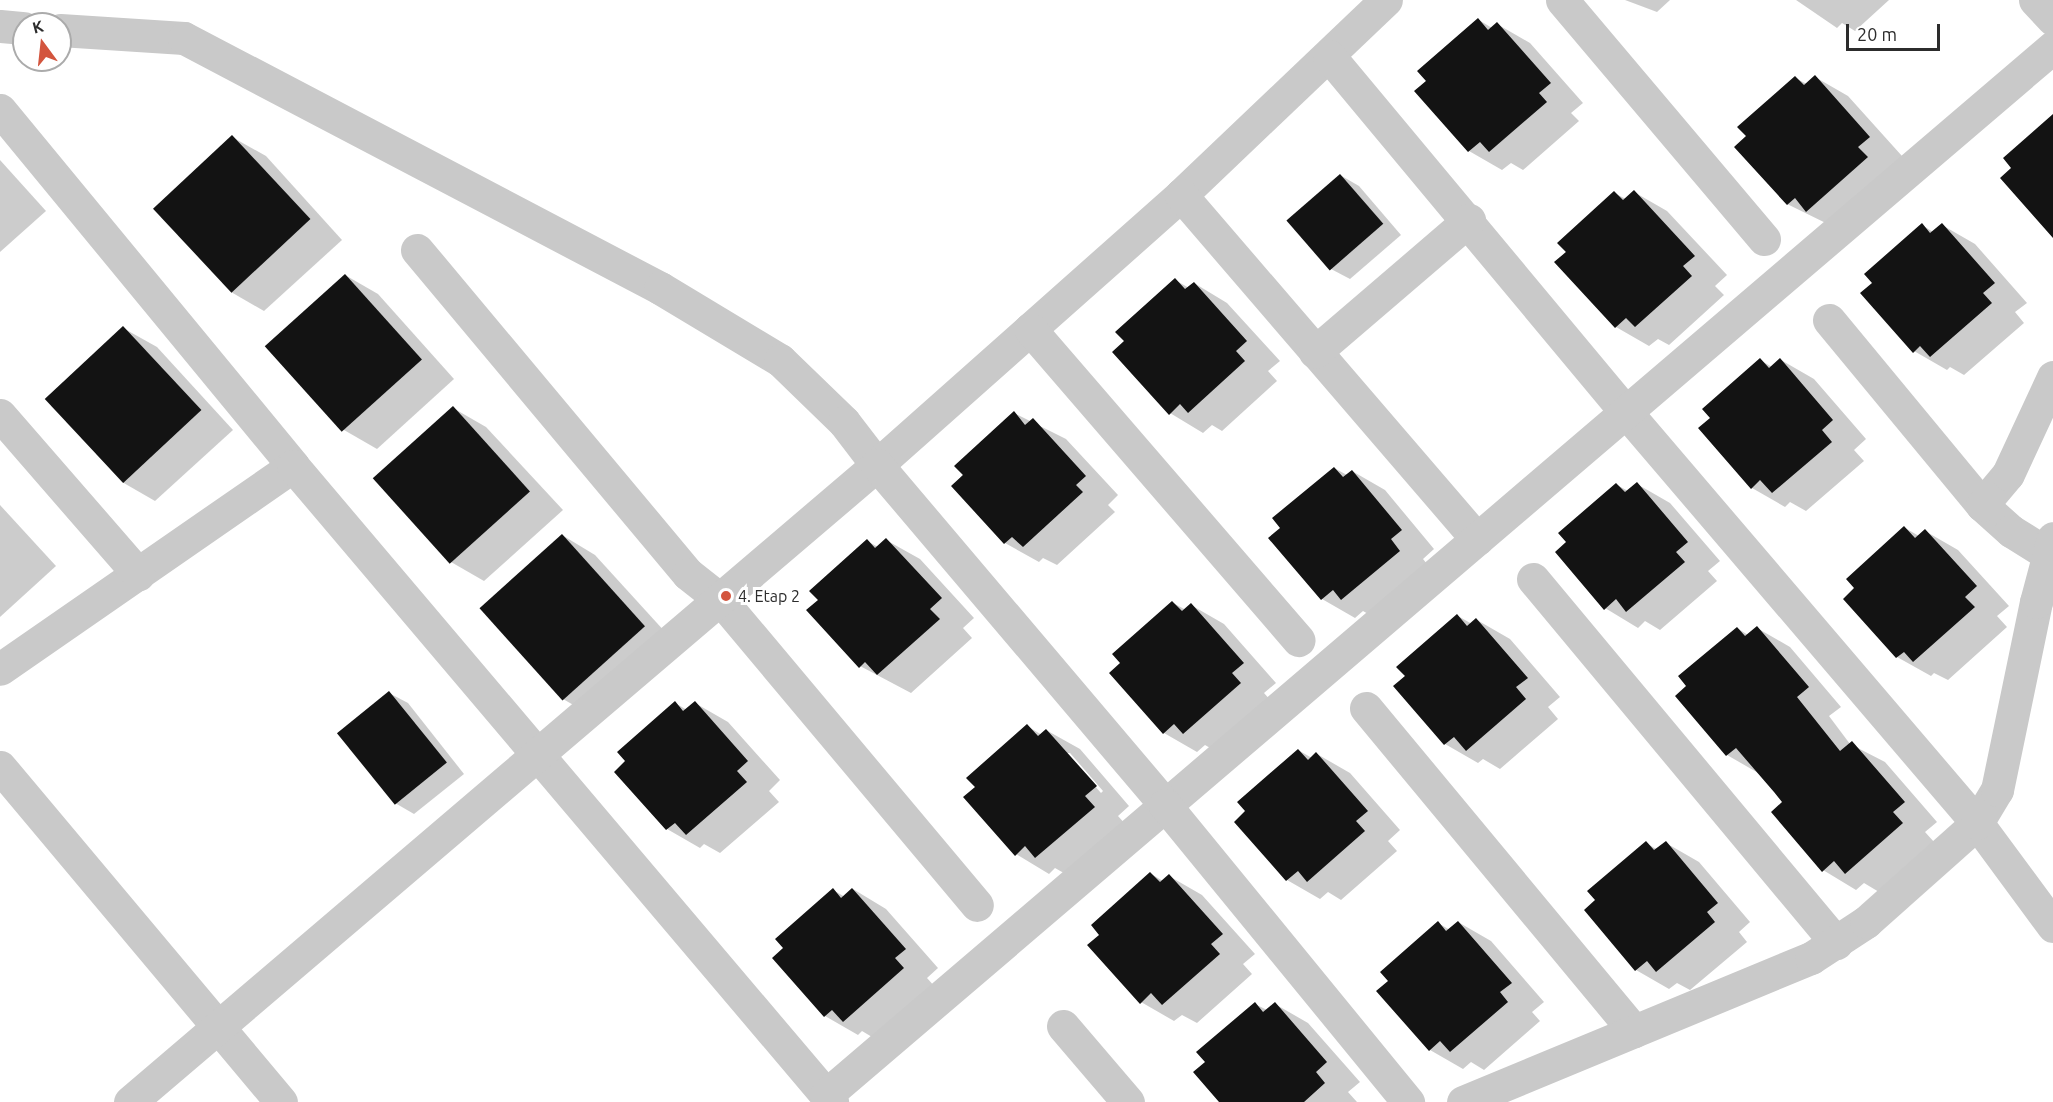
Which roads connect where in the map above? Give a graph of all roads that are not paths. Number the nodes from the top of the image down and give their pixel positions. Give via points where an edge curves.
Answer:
1 (1386, 0) edge
2 (1562, 0) edge
3 (2035, 0) edge
4 (2053, 19) edge
5 (72, 31) edge
6 (2053, 47) edge
7 (1329, 56) junction
8 (0, 110) edge
9 (1181, 195) junction
10 (1469, 220) junction
11 (1764, 239) dead end
12 (417, 250) dead end
13 (1829, 320) dead end
14 (1030, 329) junction
15 (1315, 352) junction
16 (2053, 377) edge
17 (1626, 412) junction
18 (0, 415) edge
19 (877, 465) junction
20 (293, 466) junction
21 (1982, 505) junction
22 (1478, 539) junction
23 (2050, 546) edge
24 (138, 574) junction
25 (1533, 579) dead end
26 (721, 600) junction
27 (1298, 640) dead end
28 (0, 669) edge
29 (1366, 708) dead end
30 (537, 756) junction
31 (0, 767) edge
32 (1166, 805) junction
33 (1977, 824) junction
34 (977, 905) dead end
35 (2053, 926) edge
36 (1836, 943) junction
37 (1063, 1026) dead end
38 (219, 1028) junction
39 (1634, 1031) junction
40 (829, 1098) edge
41 (130, 1102) edge
42 (281, 1102) edge
43 (1128, 1102) edge
44 (1408, 1102) edge
45 (1463, 1102) edge

1 - 7 street
2 - 11 street
3 - 4 street
5 - 19 street via 184,38 660,288 780,360 844,423
6 - 17 street
7 - 9 street
7 - 10 street
8 - 20 street
9 - 14 street
9 - 15 street
10 - 15 street
10 - 17 street
12 - 26 street via 688,573
13 - 21 street
14 - 19 street
14 - 27 street
15 - 22 street
16 - 21 street via 2008,474
17 - 22 street
17 - 33 street
18 - 24 street
19 - 26 street
19 - 32 street
20 - 24 street
20 - 30 street
21 - 23 street via 2011,531
22 - 32 street
23 - 33 street via 1997,790
24 - 28 street
25 - 36 street
26 - 30 street
26 - 34 street
29 - 39 street
30 - 38 street
30 - 40 street
31 - 38 street
32 - 40 street
32 - 44 street
33 - 35 street
33 - 36 street via 1866,922
36 - 39 street via 1812,958
37 - 43 street
38 - 41 street
38 - 42 street
39 - 45 street

